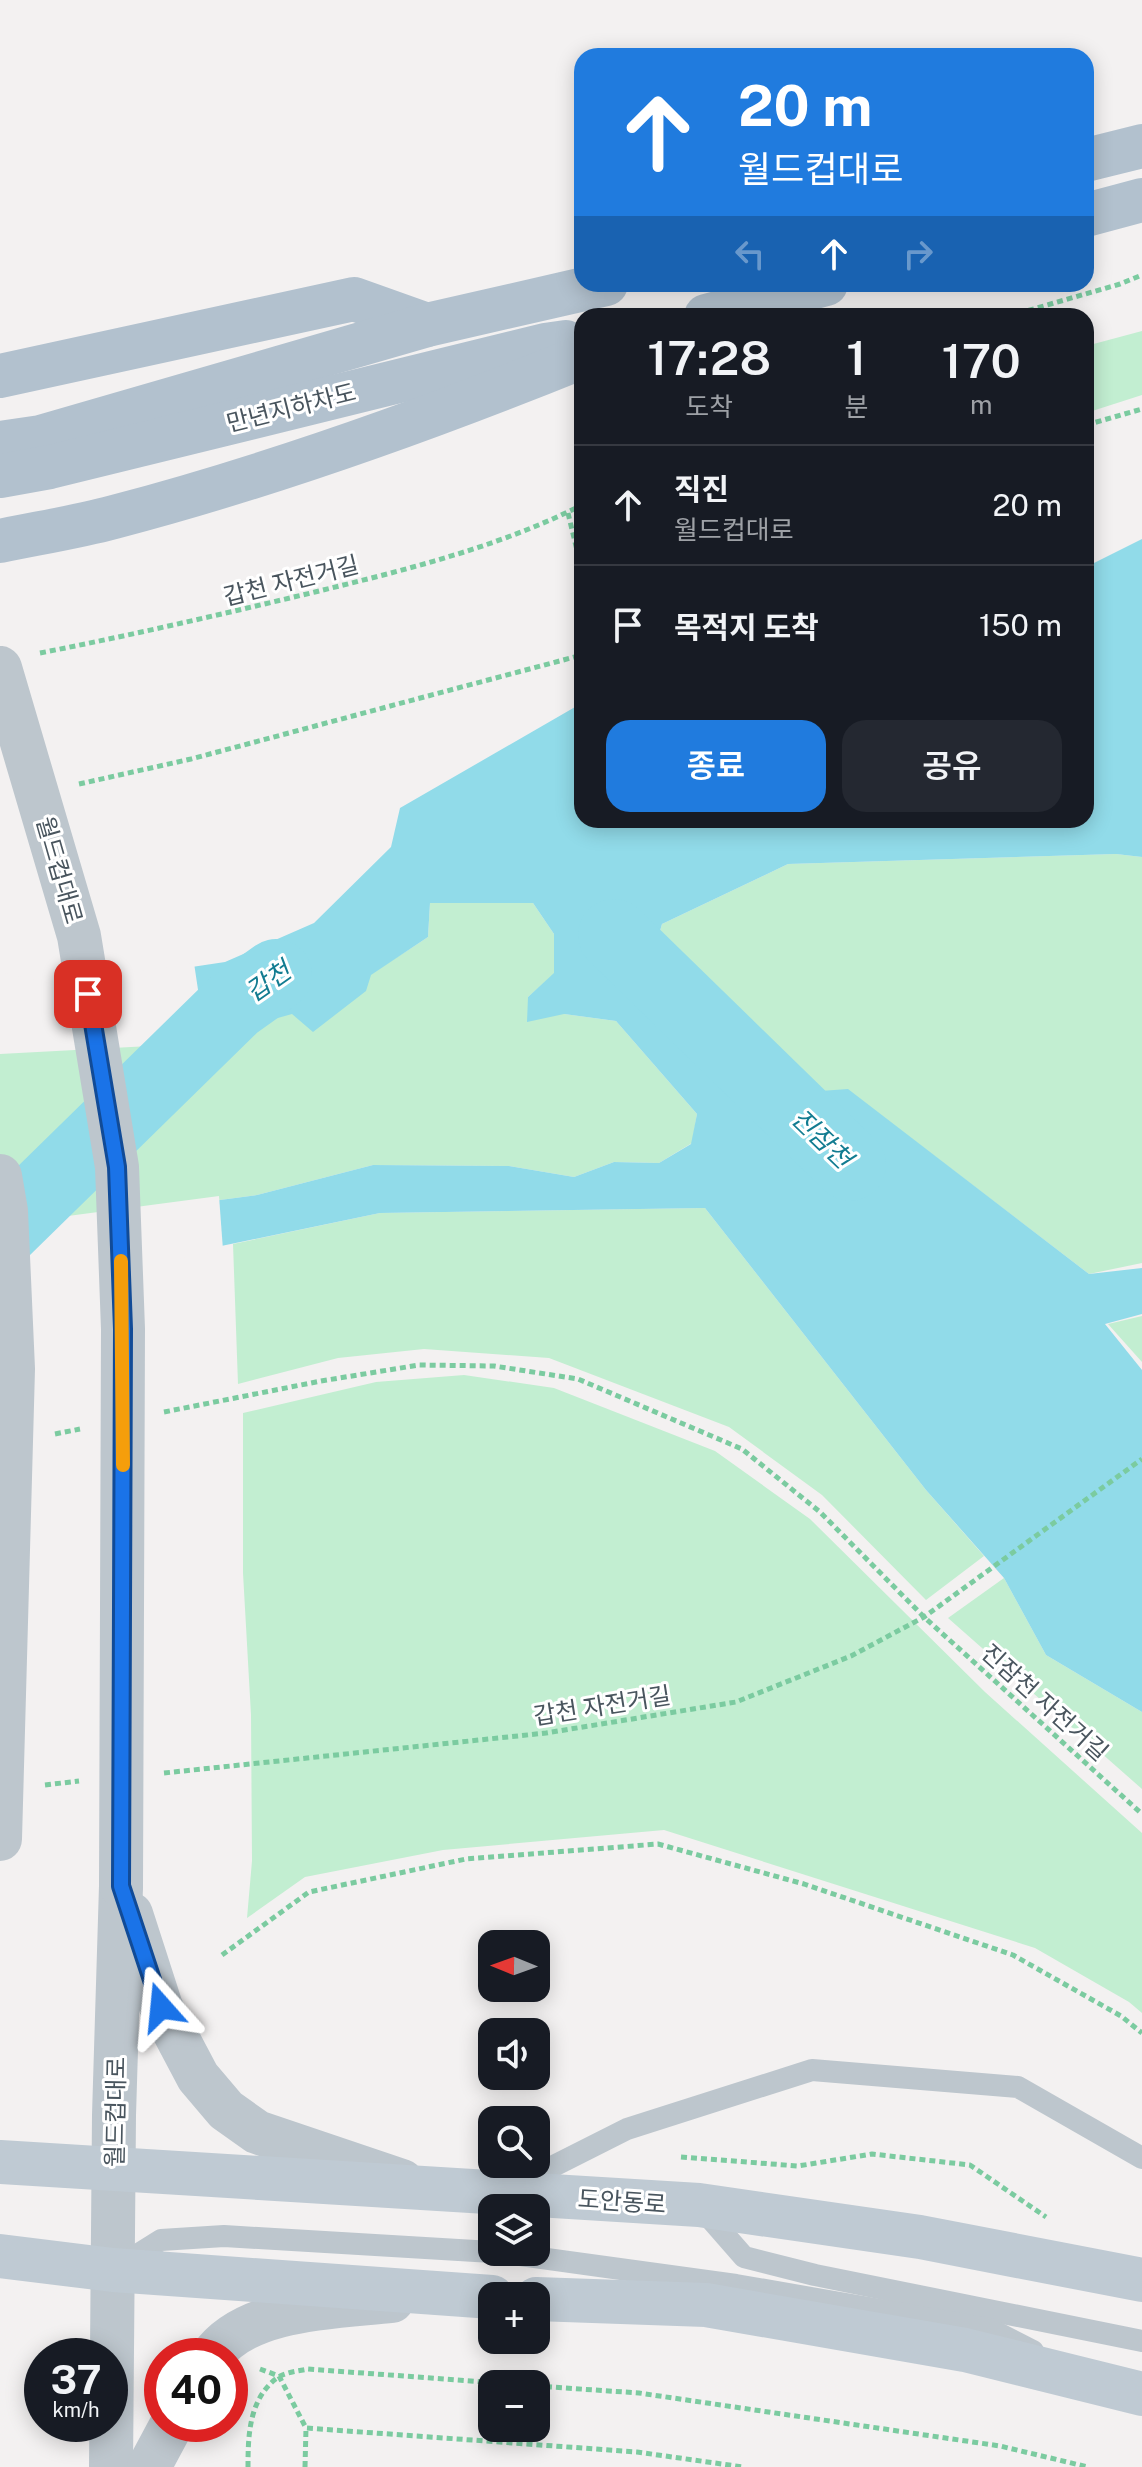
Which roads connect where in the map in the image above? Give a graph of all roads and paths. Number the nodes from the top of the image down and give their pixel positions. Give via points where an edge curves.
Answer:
1 (1142, 146) edge
2 (1094, 158) edge
3 (1142, 200) edge
4 (1094, 213) edge
5 (1142, 275) edge
6 (574, 291) edge
7 (1094, 291) edge
8 (796, 292) edge
9 (1092, 292) edge
10 (736, 308) edge
11 (1037, 308) edge
12 (427, 325) junction
13 (574, 342) edge
14 (574, 360) edge
15 (0, 376) edge
16 (1142, 409) edge
17 (1094, 423) edge
18 (0, 443) edge
19 (0, 476) edge
20 (574, 510) edge
21 (568, 513) junction
22 (574, 538) edge
23 (0, 541) edge
24 (574, 657) edge
25 (14, 661) edge
26 (75, 784) dead end
27 (0, 1176) edge
28 (162, 1413) dead end
29 (88, 1427) dead end
30 (44, 1436) dead end
31 (1142, 1459) edge
32 (924, 1617) junction
33 (159, 1774) dead end
34 (80, 1781) dead end
35 (32, 1786) dead end
36 (1142, 1814) edge
37 (0, 1839) edge
38 (121, 1886) junction
39 (222, 1955) dead end
40 (1142, 2033) edge
41 (681, 2157) dead end
42 (1142, 2158) edge
43 (0, 2162) edge
44 (114, 2170) junction
45 (427, 2189) junction
46 (501, 2193) junction
47 (699, 2205) junction
48 (1054, 2223) dead end
49 (478, 2251) edge
50 (0, 2256) edge
51 (550, 2260) edge
52 (113, 2270) junction
53 (1142, 2280) edge
54 (442, 2295) junction
55 (478, 2296) edge
56 (550, 2299) edge
57 (232, 2338) edge
58 (1142, 2341) edge
59 (279, 2376) junction
60 (478, 2382) edge
61 (550, 2387) edge
62 (1122, 2390) edge
63 (306, 2428) junction
64 (162, 2442) edge
65 (111, 2467) edge
66 (149, 2467) edge
67 (248, 2467) edge
68 (305, 2467) edge
69 (743, 2467) edge
70 (1088, 2467) edge

1 - 2 main road
3 - 4 main road
5 - 7 path
6 - 12 main road, 만년지하차도
8 - 10 main road
9 - 11 path
12 - 15 main road via 354,299
12 - 18 main road, 만년지하차도 via 41,437
13 - 19 main road, 만년지하차도
14 - 23 main road via 270,473 111,518
16 - 17 path
20 - 21 path, 갑천 자전거길
21 - 22 path
21 - 25 path, 갑천 자전거길 via 400,572
24 - 26 path via 191,759
25 - 38 street, 월드컵대로, bridge via 79,936 117,1167 123,1329
27 - 37 street, bridge via 13,1369
28 - 32 path, 진잠천 자전거길 via 419,1365 494,1366 578,1379 742,1449 820,1512
29 - 30 path
31 - 32 path, 갑천 자전거길
32 - 33 path, 갑천 자전거길 via 851,1656 736,1702 546,1733
32 - 36 path, 진잠천 자전거길
34 - 35 path
38 - 44 street, 월드컵대로
38 - 45 street via 161,2007 198,2077 226,2110 257,2132
39 - 40 path via 309,1892 466,1859 658,1844 804,1884 1013,1955
41 - 48 path via 798,2166 872,2154 970,2165
42 - 46 lane via 1018,2087 812,2070 627,2129
43 - 44 main road, 도안동로
44 - 45 main road, 도안동로
44 - 52 street, 월드컵대로
45 - 46 main road, 도안동로
46 - 47 main road, 도안동로
47 - 53 main road, 도안동로 via 920,2237
47 - 58 lane via 744,2257
49 - 52 lane via 224,2236 161,2240
50 - 52 main road
51 - 62 lane via 990,2329
52 - 54 main road
52 - 65 street, 월드컵대로
54 - 55 main road
54 - 57 street via 297,2312 254,2323
56 - 62 main road via 706,2305 965,2350
59 - 60 path via 308,2369
59 - 63 path
59 - 67 path via 258,2398 248,2433
61 - 70 path via 639,2393 984,2443
63 - 68 path
63 - 69 path via 637,2452
64 - 66 street

